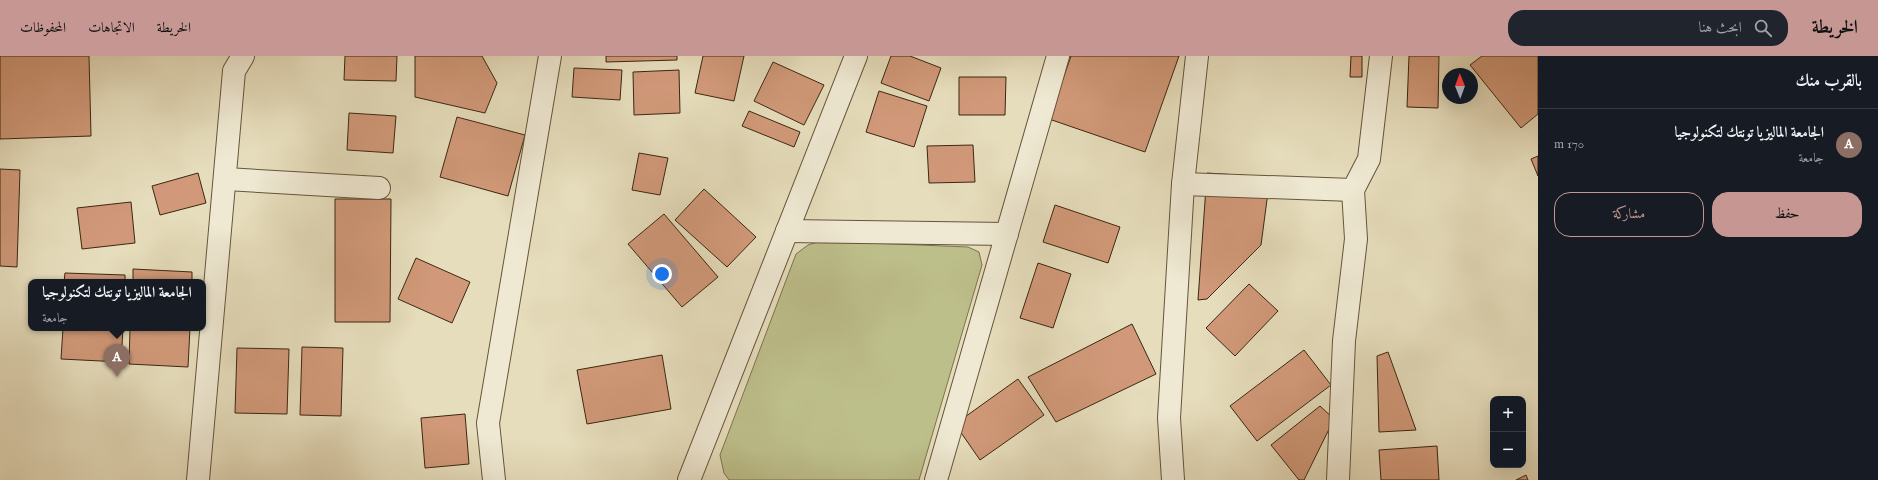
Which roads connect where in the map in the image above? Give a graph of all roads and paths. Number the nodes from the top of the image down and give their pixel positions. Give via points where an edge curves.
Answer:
1 (243, 56) edge
2 (550, 56) edge
3 (856, 56) edge
4 (1058, 56) edge
5 (1197, 56) edge
6 (1381, 56) edge
7 (226, 179) junction
8 (1183, 184) junction
9 (379, 188) dead end
10 (1353, 190) junction
11 (787, 231) junction
12 (1007, 234) junction
13 (198, 480) edge
14 (494, 480) edge
15 (689, 480) edge
16 (936, 480) edge
17 (1173, 480) edge
18 (1338, 480) edge

1 - 7 street via 234,71
2 - 14 street via 488,423
3 - 11 street
4 - 12 street
5 - 8 street
6 - 10 street via 1368,158
7 - 9 street
7 - 13 street
8 - 10 street
8 - 17 street via 1169,418
10 - 18 street via 1356,239 1344,341
11 - 12 street
11 - 15 street
12 - 16 street

